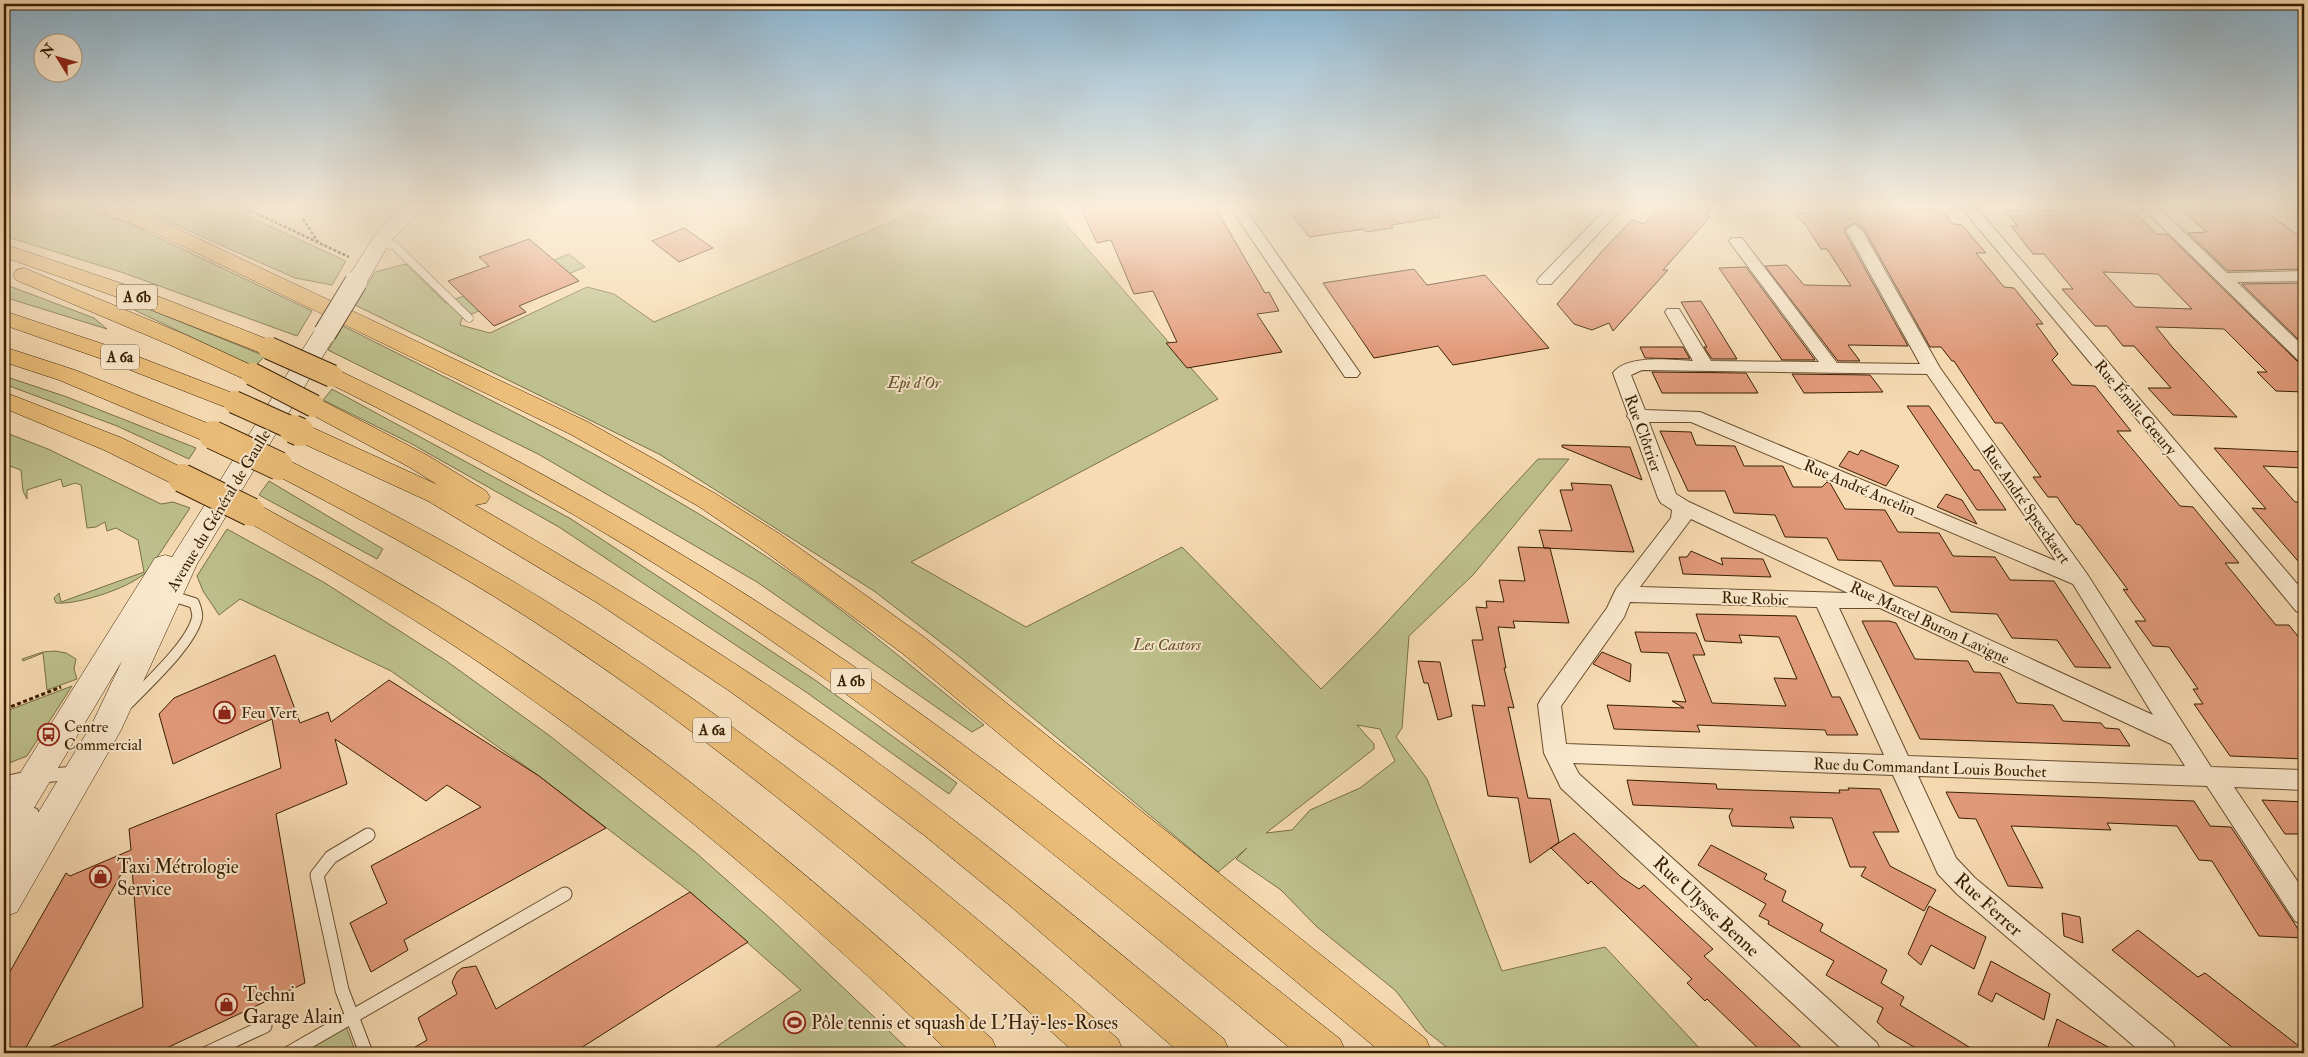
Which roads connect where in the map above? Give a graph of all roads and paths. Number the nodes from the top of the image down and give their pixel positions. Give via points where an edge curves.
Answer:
1 (22, 256) edge
2 (220, 256) edge
3 (332, 256) edge
4 (366, 256) edge
5 (406, 256) edge
6 (1271, 256) edge
7 (1568, 256) edge
8 (1748, 256) edge
9 (1869, 256) edge
10 (2010, 256) edge
11 (2200, 256) edge
12 (4, 266) edge
13 (353, 276) junction
14 (2304, 276) edge
15 (2222, 278) junction
16 (1544, 281) dead end
17 (1673, 312) dead end
18 (4, 318) edge
19 (469, 318) dead end
20 (4, 354) edge
21 (2304, 356) edge
22 (1706, 366) junction
23 (1832, 368) junction
24 (1932, 369) junction
25 (1351, 373) dead end
26 (4, 399) edge
27 (1636, 416) junction
28 (9, 489) dead end
29 (4, 490) edge
30 (1682, 507) junction
31 (500, 532) junction
32 (2080, 579) junction
33 (1623, 594) junction
34 (155, 596) junction
35 (1824, 600) junction
36 (1886, 602) junction
37 (2304, 606) edge
38 (63, 687) dead end
39 (4, 710) edge
40 (105, 730) junction
41 (2179, 737) junction
42 (1556, 753) junction
43 (1901, 766) junction
44 (80, 773) junction
45 (36, 776) junction
46 (2208, 776) junction
47 (2304, 780) edge
48 (4, 783) edge
49 (4, 828) edge
50 (368, 835) dead end
51 (4, 855) edge
52 (565, 894) dead end
53 (4, 901) edge
54 (2304, 913) edge
55 (352, 1017) junction
56 (265, 1026) dead end
57 (207, 1053) edge
58 (289, 1053) edge
59 (366, 1053) edge
60 (978, 1053) edge
61 (1104, 1053) edge
62 (1210, 1053) edge
63 (1326, 1053) edge
64 (1412, 1053) edge
65 (1867, 1053) edge
66 (2164, 1053) edge

1 - 63 highway, A 6b, bridge via 139,297 332,376 443,430 548,487 683,568 924,734 1067,844
2 - 64 highway via 579,428 706,500 848,596 913,645
3 - 13 path
4 - 13 main road, Avenue du Général de Gaulle
5 - 19 lane
6 - 25 street
7 - 16 street
8 - 23 street
9 - 24 street, Rue André Speeckaert
10 - 37 street, Rue Émile Gœury
11 - 15 street
12 - 31 highway, bridge via 252,374 418,461 478,498
13 - 34 main road, Avenue du Général de Gaulle, bridge via 183,563
14 - 15 street
15 - 21 street
17 - 22 street
18 - 31 highway, A 6a, bridge via 110,354 234,402 437,496
20 - 61 highway, A 6a, bridge via 67,375 279,466 397,526 570,631 695,717 802,797 978,941
22 - 23 street, Rue Clôtrier
22 - 27 street, Rue Clôtrier via 1639,365 1622,373
23 - 24 street, Rue Clôtrier
24 - 32 street, Rue André Speeckaert
26 - 60 highway, bridge via 113,444 251,512 407,600 514,671 607,737 751,851 916,994
27 - 30 street, Rue Clôtrier via 1668,498
27 - 32 street, Rue André Ancelin via 1694,416
28 - 29 path
30 - 33 street via 1681,519
30 - 36 street, Rue Marcel Buron Lavigne
31 - 62 highway, A 6a via 714,665 848,759 1022,894
32 - 41 street, Rue André Speeckaert
33 - 35 street, Rue Robic
33 - 42 street via 1616,611 1549,705
34 - 40 main road, Avenue du Général de Gaulle
34 - 40 lane via 194,603 197,618 176,650
34 - 45 main road, Avenue du Général de Gaulle
35 - 36 street, Rue Robic
35 - 43 street, Rue Ferrer
36 - 41 street, Rue Marcel Buron Lavigne
38 - 39 path
40 - 44 main road, Avenue du Général de Gaulle
41 - 46 street, Rue André Speeckaert
42 - 43 street, Rue du Commandant Louis Bouchet
42 - 65 street, Rue Ulysse Benne via 1570,781
43 - 46 street, Rue du Commandant Louis Bouchet
43 - 66 street, Rue Ferrer via 1947,866 1966,886
44 - 45 lane
44 - 53 main road, Avenue du Général de Gaulle
45 - 48 lane
45 - 49 main road, Avenue du Général de Gaulle
45 - 51 street, Avenue du Général de Gaulle via 34,805
46 - 47 street, Rue du Commandant Louis Bouchet
46 - 54 street, Rue André Speeckaert
50 - 55 lane via 329,859 319,868 317,876 342,990
52 - 55 lane
55 - 58 lane
55 - 59 lane
56 - 57 lane

